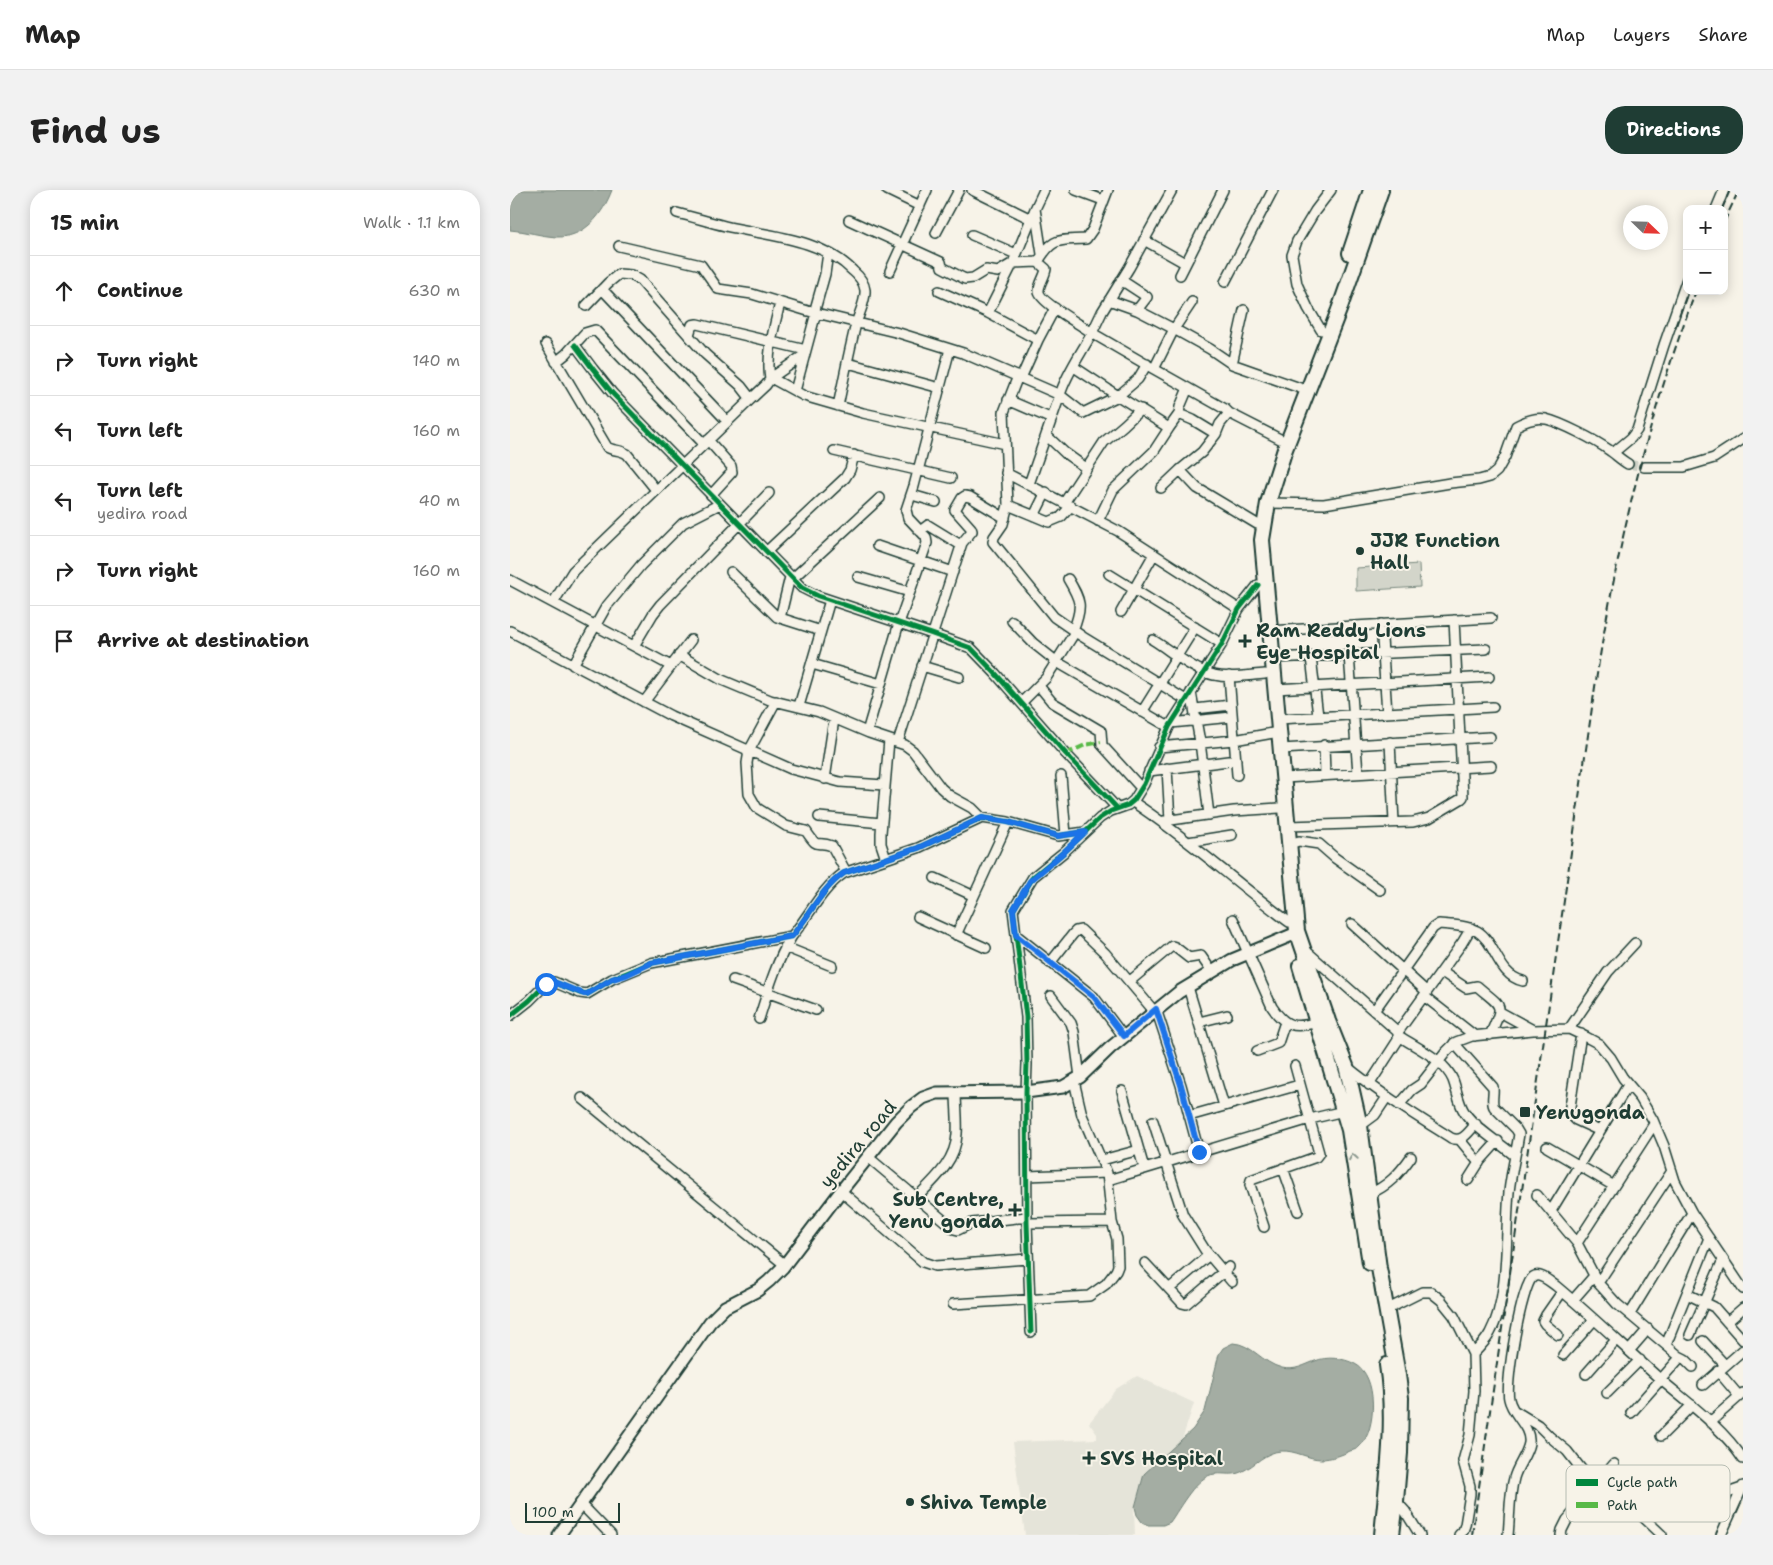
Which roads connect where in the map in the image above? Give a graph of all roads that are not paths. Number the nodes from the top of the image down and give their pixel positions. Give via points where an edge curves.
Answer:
1 (886, 190) edge
2 (927, 190) edge
3 (959, 190) edge
4 (972, 190) edge
5 (1044, 190) edge
6 (1076, 190) edge
7 (1108, 190) edge
8 (1172, 190) edge
9 (1223, 190) edge
10 (1274, 190) edge
11 (1331, 190) edge
12 (1371, 190) edge
13 (1381, 190) edge
14 (1724, 190) edge
15 (1104, 200) junction
16 (1718, 205) edge
17 (920, 206) junction
18 (1035, 209) junction
19 (677, 213) dead end
20 (1031, 219) junction
21 (849, 220) dead end
22 (936, 233) dead end
23 (972, 235) dead end
24 (1144, 240) junction
25 (903, 244) junction
26 (619, 246) dead end
27 (828, 253) junction
28 (1016, 254) junction
29 (1040, 258) junction
30 (1013, 263) junction
31 (1185, 263) junction
32 (890, 271) dead end
33 (1180, 275) dead end
34 (1121, 280) junction
35 (1225, 282) dead end
36 (602, 289) junction
37 (1683, 290) edge
38 (939, 291) dead end
39 (1109, 300) junction
40 (1192, 302) dead end
41 (780, 303) junction
42 (586, 306) dead end
43 (1055, 308) junction
44 (1136, 310) junction
45 (1244, 310) dead end
46 (815, 313) junction
47 (988, 313) junction
48 (856, 323) junction
49 (1174, 329) junction
50 (1321, 330) junction
51 (1092, 333) junction
52 (689, 335) junction
53 (1038, 340) junction
54 (770, 342) junction
55 (546, 344) dead end
56 (575, 344) junction
57 (950, 349) junction
58 (805, 352) junction
59 (556, 362) junction
60 (848, 363) junction
61 (1232, 364) junction
62 (1150, 366) junction
63 (1074, 367) junction
64 (1020, 377) junction
65 (770, 379) junction
66 (940, 388) junction
67 (1188, 388) junction
68 (1300, 388) junction
69 (795, 391) junction
70 (1060, 395) junction
71 (1118, 396) junction
72 (750, 399) junction
73 (1008, 400) junction
74 (838, 406) junction
75 (1141, 409) junction
76 (1229, 413) junction
77 (1179, 414) junction
78 (1052, 419) junction
79 (727, 421) junction
80 (929, 428) junction
81 (1170, 428) junction
82 (1216, 434) junction
83 (1046, 435) junction
84 (1743, 438) edge
85 (1280, 439) junction
86 (706, 442) junction
87 (1005, 444) junction
88 (834, 450) dead end
89 (1613, 453) junction
90 (854, 455) junction
91 (1628, 464) tunnel mouth
92 (682, 465) junction
93 (1644, 467) tunnel mouth
94 (1086, 468) junction
95 (918, 470) junction
96 (1180, 470) junction
97 (1006, 473) junction
98 (951, 478) dead end
99 (1029, 484) junction
100 (1161, 488) dead end
101 (656, 490) junction
102 (1046, 492) junction
103 (769, 493) dead end
104 (711, 494) junction
105 (912, 495) junction
106 (880, 498) dead end
107 (936, 502) dead end
108 (1268, 503) junction
109 (720, 504) junction
110 (1008, 505) junction
111 (1067, 505) junction
112 (1034, 516) junction
113 (1005, 518) junction
114 (1098, 521) junction
115 (738, 523) junction
116 (1257, 524) junction
117 (920, 531) junction
118 (962, 543) junction
119 (877, 546) dead end
120 (766, 552) junction
121 (1154, 554) junction
122 (921, 562) junction
123 (731, 572) dead end
124 (952, 572) junction
125 (1109, 574) dead end
126 (858, 577) dead end
127 (791, 578) junction
128 (1068, 579) dead end
129 (510, 580) edge
130 (1258, 585) junction
131 (1134, 589) junction
132 (910, 592) junction
133 (830, 600) junction
134 (553, 603) junction
135 (1239, 609) junction
136 (1121, 612) dead end
137 (780, 618) junction
138 (1491, 618) dead end
139 (1454, 620) junction
140 (1012, 621) dead end
141 (899, 623) junction
142 (1381, 624) junction
143 (596, 626) junction
144 (1195, 627) junction
145 (510, 631) edge
146 (821, 631) junction
147 (1074, 631) junction
148 (1269, 631) junction
149 (932, 634) junction
150 (691, 640) dead end
151 (1153, 640) dead end
152 (1222, 644) junction
153 (634, 646) junction
154 (1486, 649) dead end
155 (1455, 650) junction
156 (1383, 654) junction
157 (679, 655) junction
158 (1177, 655) junction
159 (1349, 655) junction
160 (1311, 657) junction
161 (1272, 658) junction
162 (1056, 662) junction
163 (812, 664) junction
164 (573, 665) junction
165 (671, 666) junction
166 (922, 666) junction
167 (1204, 672) junction
168 (1266, 674) junction
169 (1229, 676) junction
170 (959, 677) dead end
171 (1489, 677) dead end
172 (1456, 680) junction
173 (1385, 683) junction
174 (881, 684) junction
175 (1160, 684) junction
176 (1351, 685) junction
177 (1039, 686) junction
178 (1314, 687) junction
179 (1275, 689) junction
180 (1189, 696) junction
181 (776, 701) junction
182 (644, 702) junction
183 (1022, 702) junction
184 (1231, 705) junction
185 (799, 706) junction
186 (1493, 707) dead end
187 (1195, 709) junction
188 (1458, 710) junction
189 (1142, 712) junction
190 (1387, 713) junction
191 (1354, 714) junction
192 (1318, 716) junction
193 (1232, 717) junction
194 (834, 719) junction
195 (1278, 719) junction
196 (1197, 721) junction
197 (1170, 725) junction
198 (867, 732) junction
199 (1273, 733) junction
200 (1490, 737) dead end
201 (1460, 739) junction
202 (1234, 740) junction
203 (893, 741) junction
204 (1390, 742) junction
205 (1200, 743) junction
206 (1356, 744) junction
207 (1324, 745) junction
208 (1159, 747) junction
209 (1281, 749) junction
210 (749, 751) junction
211 (1236, 760) junction
212 (1203, 763) junction
213 (1491, 766) dead end
214 (1167, 768) junction
215 (1461, 768) junction
216 (1149, 771) junction
217 (1391, 771) junction
218 (1358, 773) junction
219 (1325, 774) junction
220 (1237, 775) dead end
221 (1061, 776) dead end
222 (1284, 778) junction
223 (825, 779) junction
224 (884, 785) junction
225 (1141, 788) junction
226 (1133, 802) junction
227 (1117, 808) junction
228 (1280, 808) junction
229 (1209, 815) junction
230 (819, 817) dead end
231 (982, 818) junction
232 (1167, 821) junction
233 (1008, 822) junction
234 (1394, 822) junction
235 (881, 823) junction
236 (1288, 826) junction
237 (1085, 832) junction
238 (1066, 835) junction
239 (1232, 835) dead end
240 (1188, 842) junction
241 (1289, 844) junction
242 (886, 859) junction
243 (846, 872) junction
244 (935, 878) dead end
245 (1380, 890) dead end
246 (974, 896) junction
247 (918, 917) dead end
248 (1233, 919) dead end
249 (1352, 924) dead end
250 (1291, 928) junction
251 (1471, 928) junction
252 (956, 934) junction
253 (1016, 935) junction
254 (792, 936) junction
255 (1635, 943) dead end
256 (785, 947) junction
257 (986, 948) dead end
258 (1303, 948) junction
259 (1248, 953) junction
260 (1050, 963) junction
261 (832, 966) dead end
262 (1404, 970) junction
263 (1212, 972) junction
264 (1442, 972) junction
265 (733, 980) dead end
266 (1523, 981) dead end
267 (1130, 982) junction
268 (1188, 987) junction
269 (767, 993) junction
270 (1425, 994) junction
271 (1051, 996) dead end
272 (816, 1010) dead end
273 (1155, 1010) junction
274 (1374, 1011) junction
275 (1500, 1012) junction
276 (1227, 1015) dead end
277 (510, 1016) edge
278 (759, 1019) dead end
279 (1199, 1022) junction
280 (1285, 1022) junction
281 (1316, 1022) junction
282 (1569, 1029) junction
283 (1533, 1030) junction
284 (1398, 1034) junction
285 (1581, 1034) junction
286 (1490, 1035) junction
287 (1124, 1036) junction
288 (1475, 1036) junction
289 (1454, 1044) junction
290 (1257, 1051) dead end
291 (1438, 1062) junction
292 (1295, 1066) dead end
293 (1346, 1066) junction
294 (1077, 1079) junction
295 (1299, 1085) junction
296 (1369, 1085) junction
297 (1628, 1085) junction
298 (1122, 1091) dead end
299 (956, 1092) junction
300 (1026, 1092) junction
301 (1386, 1097) junction
302 (582, 1098) dead end
303 (1399, 1105) junction
304 (1224, 1106) junction
305 (1344, 1111) junction
306 (1189, 1116) junction
307 (1310, 1119) junction
308 (1153, 1121) dead end
309 (1476, 1124) junction
310 (1654, 1124) junction
311 (1360, 1126) junction
312 (1600, 1130) junction
313 (1460, 1140) junction
314 (1498, 1141) junction
315 (1547, 1147) dead end
316 (1139, 1150) junction
317 (1199, 1152) junction
318 (1516, 1156) junction
319 (868, 1157) junction
320 (1411, 1157) dead end
321 (1102, 1160) junction
322 (1165, 1162) junction
323 (1479, 1163) junction
324 (1578, 1166) junction
325 (1144, 1168) junction
326 (1283, 1168) junction
327 (1672, 1171) junction
328 (1027, 1176) junction
329 (1108, 1177) junction
330 (1468, 1180) dead end
331 (1614, 1186) junction
332 (841, 1191) junction
333 (1369, 1194) junction
334 (1537, 1195) dead end
335 (916, 1198) junction
336 (1298, 1211) dead end
337 (1551, 1211) junction
338 (1692, 1213) junction
339 (1027, 1220) junction
340 (1112, 1222) junction
341 (1264, 1226) dead end
342 (1708, 1238) junction
343 (1577, 1243) junction
344 (1209, 1255) junction
345 (1028, 1258) junction
346 (1723, 1260) junction
347 (1145, 1263) dead end
348 (785, 1265) junction
349 (1226, 1270) junction
350 (1596, 1279) junction
351 (1232, 1282) dead end
352 (1169, 1289) junction
353 (1743, 1289) edge
354 (1562, 1292) junction
355 (1686, 1294) junction
356 (1030, 1300) junction
357 (1573, 1300) junction
358 (1703, 1301) junction
359 (953, 1304) dead end
360 (1743, 1308) edge
361 (1386, 1310) junction
362 (1630, 1314) junction
363 (1594, 1320) junction
364 (1727, 1322) junction
365 (1648, 1329) junction
366 (1031, 1332) dead end
367 (1558, 1335) dead end
368 (1690, 1335) dead end
369 (1616, 1340) junction
370 (1743, 1340) edge
371 (1703, 1342) dead end
372 (1666, 1345) junction
373 (1743, 1350) edge
374 (1629, 1351) junction
375 (1473, 1354) junction
376 (1563, 1355) dead end
377 (1679, 1356) junction
378 (1640, 1360) junction
379 (1694, 1367) dead end
380 (1721, 1368) junction
381 (1586, 1374) dead end
382 (1662, 1380) junction
383 (1703, 1386) dead end
384 (1607, 1393) dead end
385 (1741, 1394) edge
386 (1692, 1405) junction
387 (1515, 1411) junction
388 (1631, 1413) dead end
389 (1710, 1422) junction
390 (1661, 1436) dead end
391 (1743, 1458) edge
392 (1578, 1465) edge
393 (1743, 1487) edge
394 (1730, 1492) edge
395 (1396, 1501) junction
396 (582, 1505) junction
397 (1730, 1515) edge
398 (1566, 1522) edge
399 (1648, 1522) edge
400 (1727, 1522) edge
401 (559, 1535) edge
402 (611, 1535) edge
403 (1382, 1535) edge
404 (1392, 1535) edge
405 (1420, 1535) edge
406 (1458, 1535) edge
407 (1508, 1535) edge
408 (1561, 1535) edge
409 (1662, 1535) edge
410 (1721, 1535) edge

1 - 17 street
2 - 17 street
3 - 22 street
4 - 20 street
5 - 18 street
6 - 15 street
7 - 15 street
8 - 24 street
9 - 31 street
10 - 35 street
11 - 50 street via 1315,211 1292,255 1297,284
12 - 50 highway
13 - 108 highway
14 - 16 street
15 - 29 street via 1086,239 1051,243
17 - 25 street
18 - 20 street
18 - 29 street
19 - 27 street via 793,240
20 - 28 street
21 - 25 street
23 - 28 street
24 - 31 street
24 - 34 street
25 - 30 street via 941,262 942,267 965,279 986,270 998,272
25 - 32 street
26 - 41 street via 700,265 718,289 752,294
27 - 46 street
27 - 48 street via 849,267 864,287
28 - 30 street
29 - 30 street
29 - 43 street via 1046,270 1039,293
30 - 47 street
31 - 33 street
34 - 39 street
34 - 44 street via 1147,297
36 - 42 street
36 - 52 street via 619,274 640,280
36 - 79 street
37 - 89 street via 1637,430
38 - 47 street
39 - 44 street
39 - 51 street
40 - 49 street
41 - 46 street
41 - 54 street
43 - 51 street
43 - 53 street
44 - 49 street
45 - 61 street
46 - 48 street
46 - 58 street
47 - 53 street
48 - 57 street
48 - 60 street
49 - 61 street
49 - 62 street
50 - 68 highway
51 - 62 street
51 - 63 street
52 - 54 street via 692,326 697,324
52 - 72 street
53 - 64 street
54 - 58 street
54 - 65 street
55 - 59 street
56 - 59 street
56 - 86 street via 585,333 595,330
56 - 92 street via 614,394
57 - 64 street
57 - 66 street
58 - 65 street
58 - 69 street
59 - 101 street via 607,447 627,454
60 - 66 street
60 - 74 street
61 - 68 street
62 - 67 street
62 - 71 street
63 - 70 street via 1064,381
63 - 71 street
64 - 70 street
64 - 73 street
65 - 69 street
65 - 72 street
66 - 80 street
67 - 76 street
67 - 77 street
68 - 85 highway
69 - 74 street
70 - 71 street via 1083,413
70 - 78 street
71 - 75 street
72 - 79 street
73 - 78 street
73 - 87 street via 1004,412
74 - 80 street
75 - 81 street
75 - 94 street via 1104,442
76 - 82 street
76 - 85 street
77 - 81 street
77 - 82 street
78 - 83 street
79 - 86 street
80 - 87 street
80 - 95 street
81 - 114 street via 1154,451 1113,490
82 - 96 street via 1202,452
83 - 94 street
83 - 99 street
84 - 93 street via 1714,458 1684,467
85 - 116 highway via 1262,494
86 - 92 street
86 - 104 street via 731,466 732,472
87 - 97 street
88 - 90 street
89 - 91 street
89 - 108 street via 1559,424 1535,419 1516,426 1505,457 1490,477 1324,504
90 - 95 street
90 - 120 street via 846,478
92 - 101 street
92 - 104 street
94 - 111 street
95 - 98 street
95 - 105 street
96 - 100 street
96 - 116 street via 1198,488
97 - 99 street
97 - 110 street
99 - 102 street
101 - 134 street via 573,571
102 - 111 street
102 - 112 street
103 - 115 street
104 - 109 street
105 - 107 street
105 - 117 street via 906,514
106 - 127 street
108 - 148 highway via 1262,540
109 - 115 street
109 - 143 street via 683,523 666,539 620,589
110 - 112 street
110 - 113 street
111 - 112 street via 1061,517 1051,522
111 - 114 street
113 - 118 street via 965,496 955,510 972,531
113 - 147 street via 993,542 1054,617
114 - 121 street
115 - 120 street
115 - 153 street via 660,605
116 - 130 highway
117 - 118 street via 928,525
117 - 122 street via 927,541
118 - 124 street
119 - 122 street
120 - 127 street
121 - 131 street
121 - 135 street
122 - 124 street
122 - 132 street
123 - 137 street
124 - 149 street
125 - 131 street
126 - 132 street
127 - 133 street via 808,592
127 - 137 street
128 - 147 street via 1081,606
129 - 134 street
130 - 135 street
130 - 168 highway
131 - 136 street
131 - 144 street
132 - 141 street
133 - 141 street
133 - 146 street
134 - 143 street
135 - 152 street
137 - 146 street
138 - 139 street
139 - 142 street
139 - 155 street
140 - 162 street
141 - 149 street
141 - 174 street
142 - 148 street
142 - 156 street
143 - 153 street
143 - 164 street
144 - 152 street
144 - 158 street
145 - 164 street
146 - 163 street
147 - 162 street
147 - 175 street
148 - 161 highway
149 - 166 street
149 - 183 street via 971,648
150 - 157 street
151 - 158 street
152 - 167 street
153 - 165 street
154 - 155 street
155 - 156 street
155 - 172 street
156 - 159 street
156 - 173 street
157 - 165 street
157 - 181 street via 722,680
158 - 167 street
158 - 175 street
159 - 160 street
159 - 176 street
160 - 161 street
160 - 178 street
161 - 179 highway
162 - 177 street
162 - 189 street
163 - 174 street
163 - 185 street
164 - 182 street
165 - 182 street
166 - 170 street
166 - 203 street
167 - 169 street
167 - 180 street
168 - 169 street
168 - 199 highway
169 - 184 street
171 - 172 street
172 - 173 street
172 - 188 street
173 - 176 street
173 - 190 street
174 - 198 street
175 - 180 street
175 - 189 street
176 - 178 street
176 - 191 street
177 - 183 street
177 - 225 street via 1052,702 1101,731 1102,745
178 - 179 street
178 - 192 street
179 - 195 highway
180 - 187 street
180 - 197 street
181 - 185 street
181 - 210 street
182 - 210 street
183 - 227 street
184 - 187 street
184 - 193 street
185 - 194 street
186 - 188 street
187 - 196 street
188 - 190 street
188 - 201 street
189 - 197 street
190 - 191 street
191 - 192 street
191 - 206 street
192 - 195 street
193 - 196 street
193 - 202 street
194 - 198 street
194 - 223 street
195 - 209 highway
196 - 197 street
196 - 205 street
197 - 208 street
198 - 203 street
199 - 202 street
199 - 228 highway
200 - 201 street
201 - 204 street
201 - 215 street
202 - 205 street
202 - 211 street
203 - 224 street
203 - 231 street via 913,751 941,788
204 - 206 street
204 - 217 street
205 - 208 street
205 - 212 street
206 - 207 street
206 - 218 street
207 - 209 street
207 - 219 street
208 - 216 street
209 - 222 highway
210 - 223 street
210 - 243 street via 746,763 749,794 757,808 786,826 806,831 816,844 832,846
211 - 212 street
211 - 220 street
212 - 214 street
212 - 229 street
213 - 215 street
214 - 216 street
214 - 232 street
215 - 217 street
215 - 234 street via 1462,797 1459,801 1429,818
216 - 225 street
217 - 218 street
217 - 234 street
218 - 219 street
219 - 222 street
221 - 238 street
222 - 236 highway
223 - 224 street
224 - 235 street
225 - 226 street
226 - 227 street
226 - 232 street
227 - 237 street
228 - 229 street
228 - 250 highway via 1285,898
229 - 232 street
230 - 235 street
231 - 233 street
231 - 242 street
232 - 240 street
233 - 238 street
233 - 246 street
234 - 236 street
235 - 242 street via 881,844
236 - 241 highway
237 - 238 street
237 - 253 street via 1030,881 1013,910
239 - 240 street
240 - 250 street
241 - 245 street via 1299,841 1319,844
241 - 258 highway via 1297,931
242 - 243 street
243 - 254 street via 837,877
244 - 246 street
246 - 252 street
247 - 252 street
248 - 259 street
249 - 262 street
250 - 259 main road, yedira road
250 - 281 highway
251 - 262 street via 1439,924
251 - 264 street
251 - 266 street via 1484,936 1510,976
252 - 257 street
253 - 260 street
253 - 300 street via 1025,1004
254 - 256 street
254 - 277 street via 651,963 612,979 587,994 554,982 546,984
255 - 282 street via 1608,972
256 - 261 street
256 - 269 street
258 - 274 street
258 - 293 highway
259 - 263 main road, yedira road
259 - 280 street via 1272,1008
260 - 267 street via 1073,934 1081,930
260 - 287 street via 1094,997
262 - 270 street
262 - 274 street
263 - 267 street via 1201,956 1190,958 1172,946
263 - 268 main road, yedira road
264 - 270 street
264 - 275 street via 1466,988 1477,986 1497,1002
265 - 269 street
267 - 273 street
268 - 273 main road, yedira road
268 - 279 street
269 - 272 street
269 - 278 street
270 - 284 street
270 - 288 street
271 - 294 street via 1074,1032
273 - 287 main road, yedira road
273 - 306 street
274 - 284 street
275 - 283 street
275 - 286 street
276 - 279 street
279 - 304 street
280 - 281 street via 1296,1026
280 - 290 street via 1278,1043
281 - 305 highway
282 - 283 street
282 - 285 street
283 - 286 street
284 - 291 street
284 - 296 street via 1398,1040
285 - 297 street via 1599,1044
285 - 312 street via 1568,1114
286 - 288 street
287 - 294 main road, yedira road
288 - 289 street
289 - 291 street
289 - 318 street via 1493,1087 1494,1107 1518,1131
291 - 303 street
291 - 309 street via 1452,1079 1465,1112
292 - 295 street
293 - 296 street
293 - 311 highway
294 - 300 main road, yedira road via 1057,1089
294 - 321 street via 1082,1115
295 - 304 street
295 - 307 street
296 - 301 street
297 - 310 street via 1640,1098
297 - 312 street
298 - 316 street
299 - 300 main road, yedira road
299 - 319 main road, yedira road via 923,1098 896,1122
299 - 335 street via 958,1134 953,1151 945,1167
300 - 328 street
301 - 303 street
301 - 311 street via 1371,1118
302 - 348 street
303 - 313 street via 1451,1138
304 - 306 street
305 - 307 street
403 -> 305 highway via 1391,1443 1389,1378
306 - 317 street
307 - 317 street
307 - 326 street via 1318,1155
308 - 322 street
309 - 313 street
309 - 314 street
310 - 327 street
310 - 331 street
311 - 333 highway
312 - 324 street
313 - 323 street
314 - 318 street
314 - 323 street
315 - 324 street
316 - 321 street
316 - 325 street
317 - 322 street
318 - 375 street via 1509,1191 1501,1298 1491,1332
319 - 332 main road, yedira road
319 - 335 street
320 - 333 street via 1391,1182
321 - 329 street
322 - 325 street
322 - 344 street via 1183,1215
323 - 330 street
324 - 331 street
324 - 337 street
325 - 329 street
326 - 336 street
326 - 341 street via 1250,1181
327 - 338 street
327 - 350 street
328 - 329 street
328 - 339 street
329 - 340 street
331 - 343 street
332 - 345 street via 930,1265
332 - 348 main road, yedira road
333 - 361 highway
334 - 337 street
335 - 339 street via 958,1230 972,1223
337 - 343 street
338 - 342 street
338 - 362 street
339 - 340 street
339 - 345 street
340 - 356 street via 1117,1239 1118,1266 1106,1284 1089,1296
342 - 346 street
342 - 355 street
343 - 350 street
344 - 349 street
344 - 352 street
345 - 356 street
346 - 353 street
346 - 358 street
347 - 352 street
348 - 396 main road, yedira road via 758,1290 725,1308 710,1322
349 - 351 street
349 - 352 street via 1186,1304
350 - 357 street
350 - 362 street
354 - 357 street
354 - 367 street via 1543,1321
354 - 387 street via 1541,1276 1533,1278 1526,1290 1519,1313 1509,1381 1509,1401
355 - 358 street
355 - 372 street
356 - 359 street
356 - 366 street
357 - 363 street
358 - 364 street via 1714,1307
358 - 368 street
360 - 364 street
361 - 375 street via 1422,1292 1431,1292 1454,1316
361 - 395 highway via 1401,1398
362 - 365 street
363 - 369 street
363 - 376 street
364 - 370 street
365 - 372 street
365 - 374 street
369 - 374 street
369 - 381 street
371 - 380 street
372 - 377 street
373 - 380 street
374 - 378 street
375 - 406 street via 1474,1391 1469,1440 1463,1461 1470,1494 1465,1526
377 - 379 street
377 - 382 street
378 - 382 street
378 - 384 street
380 - 383 street
380 - 385 street
382 - 386 street
382 - 388 street
385 - 389 street
386 - 389 street
386 - 390 street
387 - 392 street via 1538,1425
387 - 407 street via 1529,1436 1529,1444 1514,1477
389 - 391 street
393 - 394 street
393 - 397 street
395 - 404 highway
395 - 405 street
396 - 401 main road, yedira road
396 - 402 street
398 - 408 street
399 - 409 street
400 - 410 street

